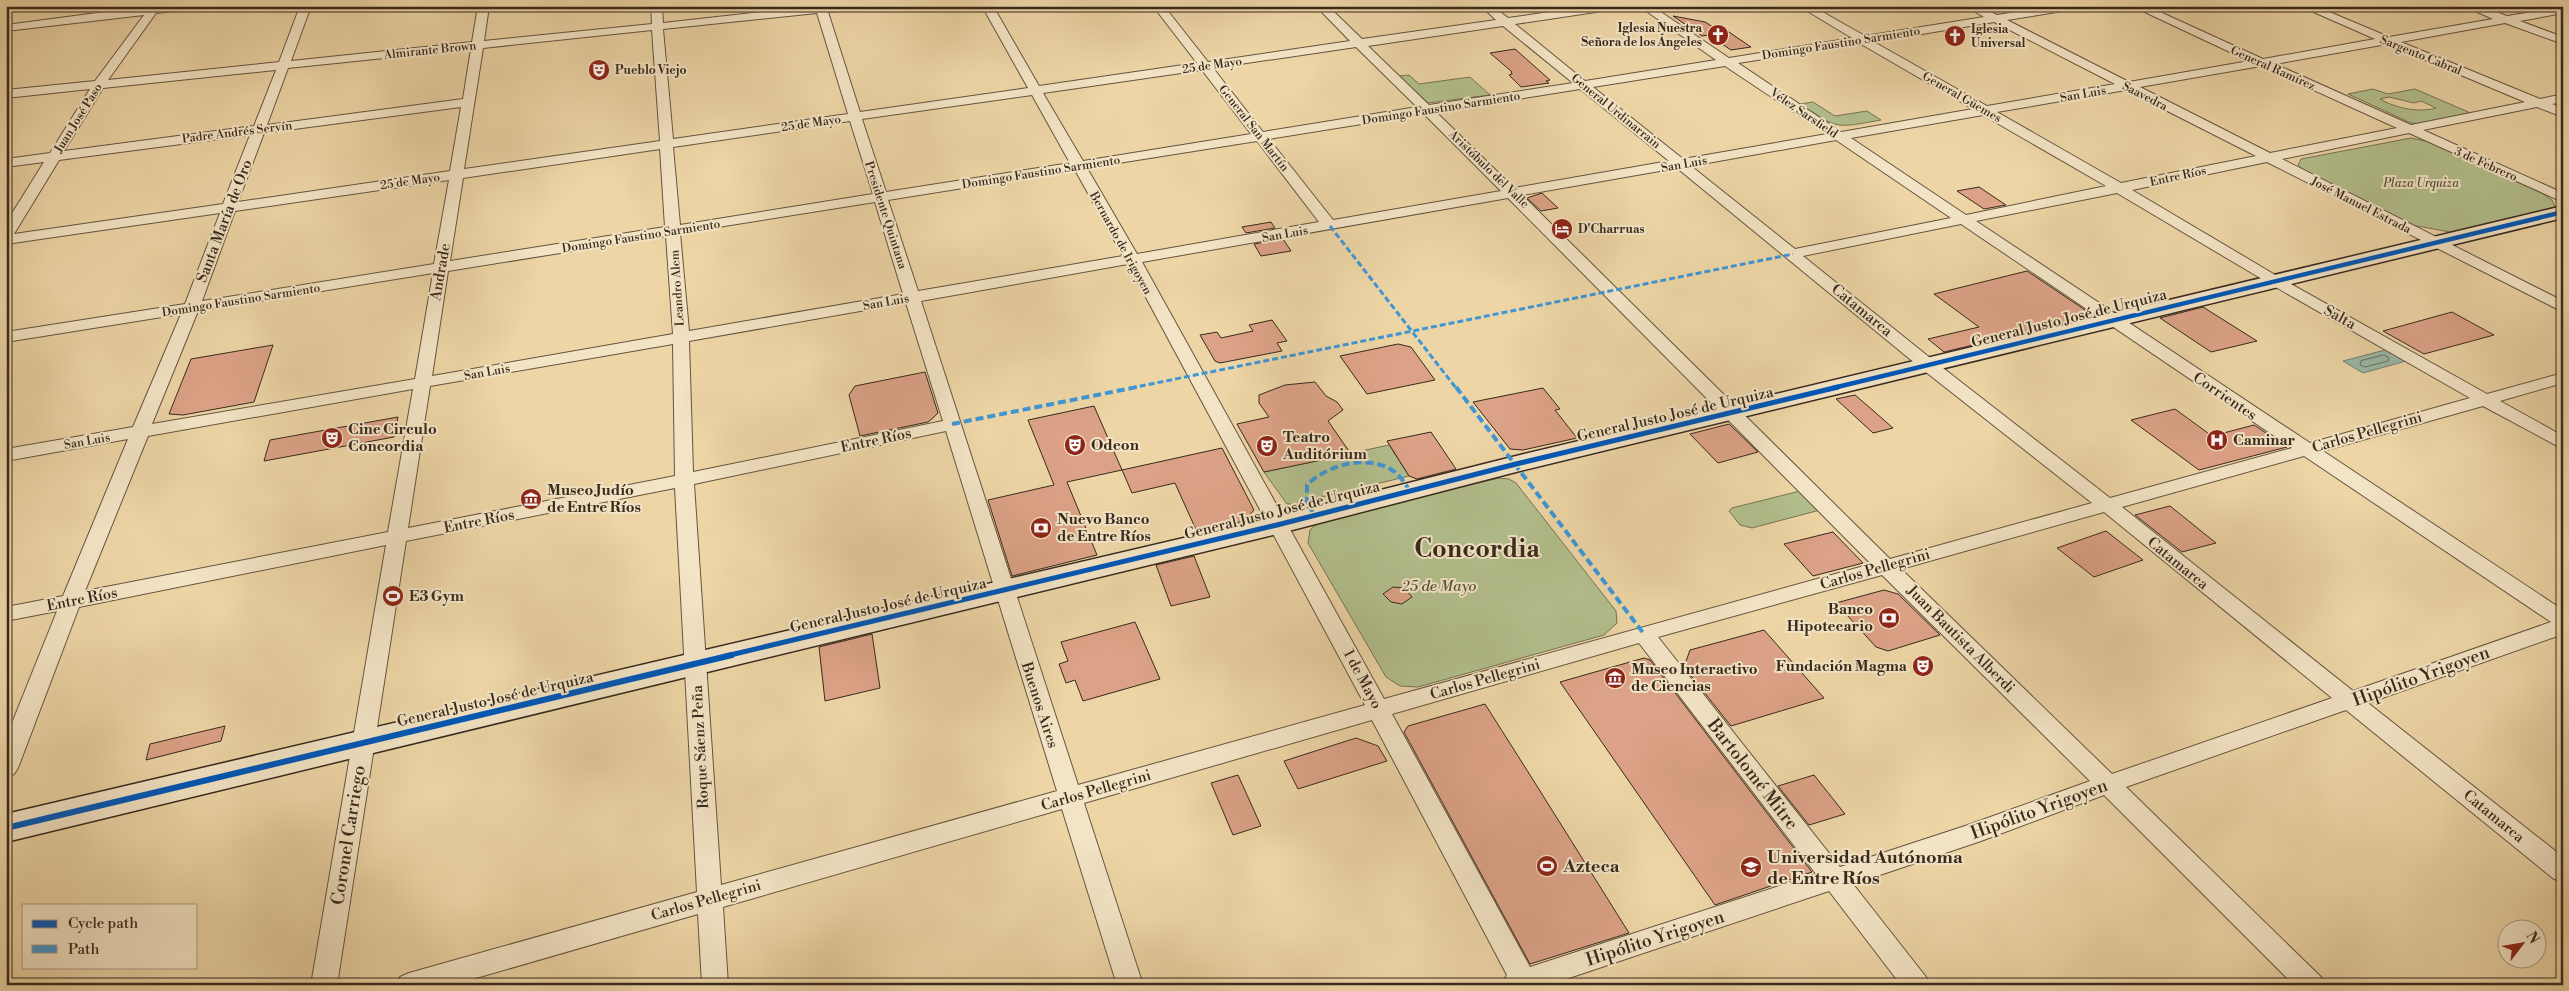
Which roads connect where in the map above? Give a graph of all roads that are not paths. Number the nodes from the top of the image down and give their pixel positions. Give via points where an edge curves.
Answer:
1 (191, 6) edge
2 (306, 6) edge
3 (484, 6) edge
4 (656, 6) edge
5 (855, 6) edge
6 (987, 6) edge
7 (1158, 6) edge
8 (1321, 6) edge
9 (1486, 6) edge
10 (1616, 6) edge
11 (1644, 6) edge
12 (1804, 6) edge
13 (1970, 6) edge
14 (2075, 6) edge
15 (2137, 6) edge
16 (2305, 6) edge
17 (2468, 6) edge
18 (154, 8) edge
19 (820, 8) edge
20 (2563, 10) edge
21 (1995, 19) junction
22 (2506, 20) junction
23 (1506, 22) junction
24 (657, 27) junction
25 (6, 28) edge
26 (1862, 40) junction
27 (2387, 40) junction
28 (2563, 41) edge
29 (1359, 44) junction
30 (477, 46) junction
31 (1726, 62) junction
32 (2263, 63) junction
33 (284, 65) junction
34 (1206, 66) junction
35 (99, 84) junction
36 (1584, 85) junction
37 (2126, 86) junction
38 (1034, 91) junction
39 (6, 94) edge
40 (2563, 98) edge
41 (468, 102) junction
42 (2538, 103) junction
43 (1428, 110) junction
44 (1986, 111) junction
45 (2563, 113) edge
46 (855, 117) junction
47 (2410, 129) junction
48 (259, 130) junction
49 (1261, 136) junction
50 (1839, 137) junction
51 (667, 144) junction
52 (54, 156) junction
53 (2267, 157) junction
54 (6, 162) edge
55 (1682, 164) junction
56 (1078, 166) junction
57 (456, 175) junction
58 (2119, 188) junction
59 (1514, 194) junction
60 (882, 197) junction
61 (2563, 198) edge
62 (230, 208) junction
63 (2563, 212) edge
64 (1963, 220) junction
65 (1330, 226) junction
66 (673, 231) junction
67 (6, 235) edge
68 (6, 240) edge
69 (2437, 244) junction
70 (1794, 254) junction
71 (1133, 260) junction
72 (441, 268) junction
73 (2277, 282) junction
74 (1612, 292) joint
75 (912, 298) junction
76 (2563, 307) edge
77 (191, 308) junction
78 (2112, 320) junction
79 (6, 338) edge
80 (681, 338) junction
81 (1928, 365) junction
82 (1195, 376) joint
83 (2563, 378) edge
84 (420, 384) junction
85 (2487, 399) junction
86 (1731, 414) junction
87 (952, 424) junction
88 (141, 431) junction
89 (2563, 444) edge
90 (2306, 449) junction
91 (6, 455) edge
92 (684, 480) junction
93 (2107, 505) junction
94 (1278, 525) junction
95 (396, 537) junction
96 (1887, 566) junction
97 (1004, 590) junction
98 (71, 601) junction
99 (6, 614) edge
100 (2563, 620) edge
101 (2563, 626) edge
102 (1644, 634) junction
103 (696, 664) junction
104 (2351, 701) junction
105 (1378, 709) junction
106 (363, 743) junction
107 (6, 768) edge
108 (2109, 784) junction
109 (1070, 797) junction
110 (6, 828) edge
111 (2563, 872) edge
112 (1835, 879) junction
113 (708, 900) junction
114 (1521, 983) edge
115 (324, 985) edge
116 (409, 985) edge
117 (715, 985) edge
118 (1130, 985) edge
119 (1917, 985) edge
120 (2312, 985) edge

1 - 18 street
2 - 33 street, Santa María de Oro
3 - 30 street, Andrade
4 - 24 street, Leandro Alem
5 - 19 street, Almirante Brown
6 - 38 street, Bernardo de Irigoyen
7 - 34 street, General San Martín
8 - 29 street, Aristóbulo del Valle
9 - 23 street, General Urdinarrain
10 - 23 street, 25 de Mayo
11 - 31 street, Vélez Sarsfield
12 - 26 street, General Güemes
13 - 21 street, Saavedra
14 - 21 street, Domingo Faustino Sarmiento
15 - 32 street, General Ramírez
16 - 27 street, Sargento Cabral
17 - 22 street
18 - 25 street
18 - 35 street, Juan José Paso
19 - 24 street, Almirante Brown
19 - 46 street, Presidente Quintana
20 - 22 street, San Luis
21 - 26 street, Domingo Faustino Sarmiento
21 - 37 street, Saavedra
22 - 27 street, San Luis
22 - 28 street
23 - 29 street, 25 de Mayo
23 - 36 street, General Urdinarrain
24 - 30 street, Almirante Brown
24 - 51 street, Leandro Alem
26 - 31 street, Domingo Faustino Sarmiento
26 - 44 street, General Güemes
27 - 32 street, San Luis
27 - 42 street, Sargento Cabral
29 - 34 street, 25 de Mayo
29 - 43 street, Aristóbulo del Valle
30 - 33 street, Almirante Brown
30 - 41 street, Andrade
31 - 36 street, Domingo Faustino Sarmiento
31 - 50 street, Vélez Sarsfield
32 - 37 street, San Luis
32 - 47 street, General Ramírez
33 - 35 street, Almirante Brown
33 - 48 street, Santa María de Oro
34 - 38 street, 25 de Mayo
34 - 49 street, General San Martín
35 - 39 street, Almirante Brown
35 - 52 street, Juan José Paso
36 - 43 street, Domingo Faustino Sarmiento
36 - 55 street, General Urdinarrain
37 - 44 street, San Luis
37 - 53 street, Saavedra
38 - 46 street, 25 de Mayo
38 - 56 street, Bernardo de Irigoyen
40 - 42 street, Entre Ríos
41 - 48 street, Padre Andrés Servín
41 - 57 street, Andrade
42 - 45 street, Sargento Cabral
42 - 47 street, Entre Ríos
43 - 49 street, Domingo Faustino Sarmiento
43 - 59 street, Aristóbulo del Valle
44 - 50 street, San Luis
44 - 58 street, General Güemes
46 - 51 street, 25 de Mayo
46 - 60 street, Presidente Quintana
47 - 53 street, Entre Ríos
47 - 61 street, 3 de Febrero
48 - 52 street, Padre Andrés Servín
48 - 62 street, Santa María de Oro
49 - 56 street, Domingo Faustino Sarmiento
49 - 65 street, General San Martín
50 - 55 street, San Luis
50 - 64 street, Vélez Sarsfield
51 - 57 street, 25 de Mayo
51 - 66 street, Leandro Alem
52 - 54 street, Padre Andrés Servín
52 - 67 street, Juan José Paso
53 - 58 street, Entre Ríos
53 - 69 street, José Manuel Estrada
55 - 59 street, San Luis
55 - 70 street, General Urdinarrain
56 - 60 street, Domingo Faustino Sarmiento
56 - 71 street, Bernardo de Irigoyen
57 - 62 street, 25 de Mayo
57 - 72 street, Andrade
58 - 64 street, Entre Ríos
58 - 73 street, Salta
59 - 65 street, San Luis
59 - 74 street, Aristóbulo del Valle
60 - 66 street, Domingo Faustino Sarmiento
60 - 75 street, Presidente Quintana
62 - 68 street, 25 de Mayo
62 - 77 street, Santa María de Oro
63 - 69 street, General Justo José de Urquiza
64 - 70 street, Entre Ríos
64 - 78 street, Corrientes
65 - 71 street, San Luis
66 - 72 street, Domingo Faustino Sarmiento
66 - 80 street, Leandro Alem
69 - 73 street, General Justo José de Urquiza
69 - 76 street, José Manuel Estrada
70 - 81 street, Catamarca
71 - 75 street, San Luis
71 - 82 street, Bernardo de Irigoyen
72 - 77 street, Domingo Faustino Sarmiento
72 - 84 street, Andrade
73 - 78 street, General Justo José de Urquiza
73 - 85 street, Salta
74 - 86 street, Juan Bautista Alberdi
75 - 80 street, San Luis
75 - 87 street, Presidente Quintana
77 - 79 street, Domingo Faustino Sarmiento
77 - 88 street, Santa María de Oro
78 - 81 street, General Justo José de Urquiza
78 - 90 street, Corrientes
80 - 84 street, San Luis
80 - 92 street, Leandro Alem
81 - 86 street, General Justo José de Urquiza
81 - 93 street, Catamarca
82 - 94 street, 1 de Mayo
83 - 85 street, Carlos Pellegrini
84 - 88 street, San Luis
84 - 95 street, Andrade
85 - 89 street, Salta
85 - 90 street, Carlos Pellegrini
86 - 94 street, General Justo José de Urquiza
86 - 96 street, Juan Bautista Alberdi
87 - 92 street, Entre Ríos
87 - 97 street, Buenos Aires
88 - 91 street, San Luis
88 - 98 street, Santa María de Oro
90 - 93 street, Carlos Pellegrini
90 - 100 street, Corrientes
92 - 95 street, Entre Ríos
92 - 103 street, Roque Sáenz Peña
93 - 96 street, Carlos Pellegrini
93 - 104 street, Catamarca
94 - 97 street, General Justo José de Urquiza
94 - 105 street, 1 de Mayo
95 - 98 street, Entre Ríos
95 - 106 street, Coronel Carriego
96 - 102 street, Carlos Pellegrini
96 - 108 street, Juan Bautista Alberdi
97 - 103 street, General Justo José de Urquiza
97 - 109 street, Buenos Aires
98 - 99 street, Entre Ríos
98 - 107 street, Santa María de Oro
101 - 104 street, Hipólito Yrigoyen
102 - 105 street, Carlos Pellegrini
102 - 112 street, Bartolomé Mitre
103 - 106 street, General Justo José de Urquiza
103 - 113 street, Roque Sáenz Peña
104 - 108 street, Hipólito Yrigoyen
104 - 111 street, Catamarca
105 - 109 street, Carlos Pellegrini
105 - 114 street, 1 de Mayo
106 - 110 street, General Justo José de Urquiza
106 - 115 street, Coronel Carriego
108 - 112 street, Hipólito Yrigoyen
108 - 120 street, Juan Bautista Alberdi
109 - 113 street, Carlos Pellegrini
109 - 118 street, Buenos Aires
112 - 114 street, Hipólito Yrigoyen
112 - 119 street, Bartolomé Mitre
113 - 116 street, Carlos Pellegrini
113 - 117 street, Roque Sáenz Peña

